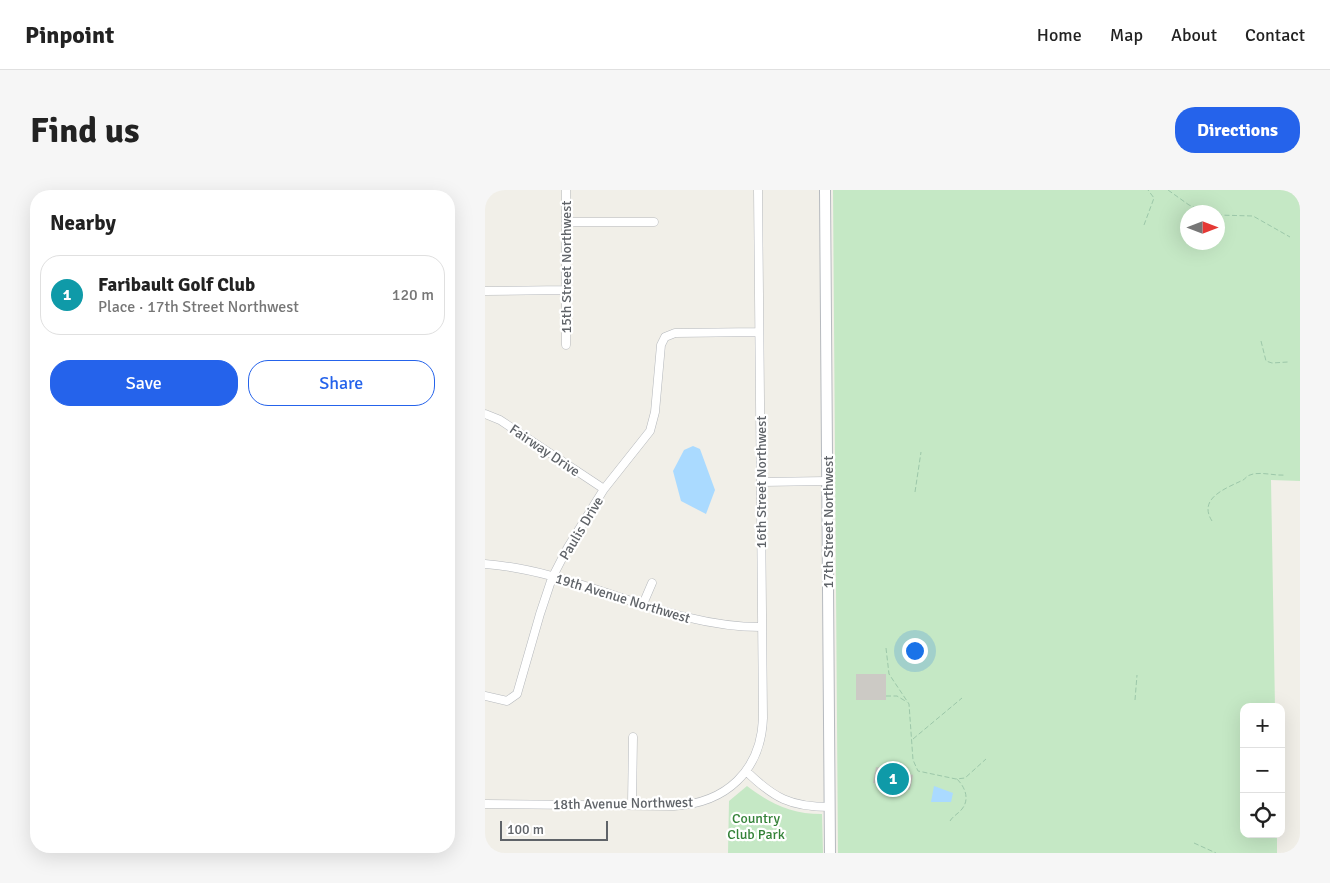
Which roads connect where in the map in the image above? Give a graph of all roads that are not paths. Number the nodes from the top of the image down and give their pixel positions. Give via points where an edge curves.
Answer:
1 (566, 190) edge
2 (758, 190) edge
3 (825, 190) edge
4 (566, 222) junction
5 (654, 222) dead end
6 (566, 290) junction
7 (485, 291) edge
8 (759, 332) junction
9 (566, 344) dead end
10 (485, 414) edge
11 (827, 481) junction
12 (761, 482) junction
13 (604, 489) junction
14 (485, 564) edge
15 (552, 578) junction
16 (652, 583) dead end
17 (643, 604) junction
18 (761, 627) junction
19 (485, 696) edge
20 (633, 737) dead end
21 (746, 771) junction
22 (485, 804) edge
23 (632, 805) junction
24 (830, 807) junction
25 (830, 853) edge

1 - 4 street, 15th Street Northwest
2 - 8 street, 16th Street Northwest
3 - 11 street, 17th Street Northwest
4 - 5 street
4 - 6 street, 15th Street Northwest
6 - 7 street
6 - 9 street, 15th Street Northwest
8 - 12 street, 16th Street Northwest
8 - 13 street, Paulis Drive via 675,333 665,337 661,345 651,431
10 - 13 street, Fairway Drive via 501,420
11 - 12 street
11 - 24 street, 17th Street Northwest
12 - 18 street, 16th Street Northwest
13 - 15 street, Paulis Drive
14 - 15 street, 19th Avenue Northwest via 528,570
15 - 17 street, 19th Avenue Northwest
15 - 19 street, Paulis Drive via 517,694 507,701
16 - 17 street
17 - 18 street, 19th Avenue Northwest via 710,623
18 - 21 street, 16th Street Northwest via 762,732
20 - 23 street
21 - 23 street, 18th Avenue Northwest via 726,790 706,800 684,805
21 - 24 street via 766,790 784,801 801,806
22 - 23 street, 18th Avenue Northwest
24 - 25 street, 17th Street Northwest

